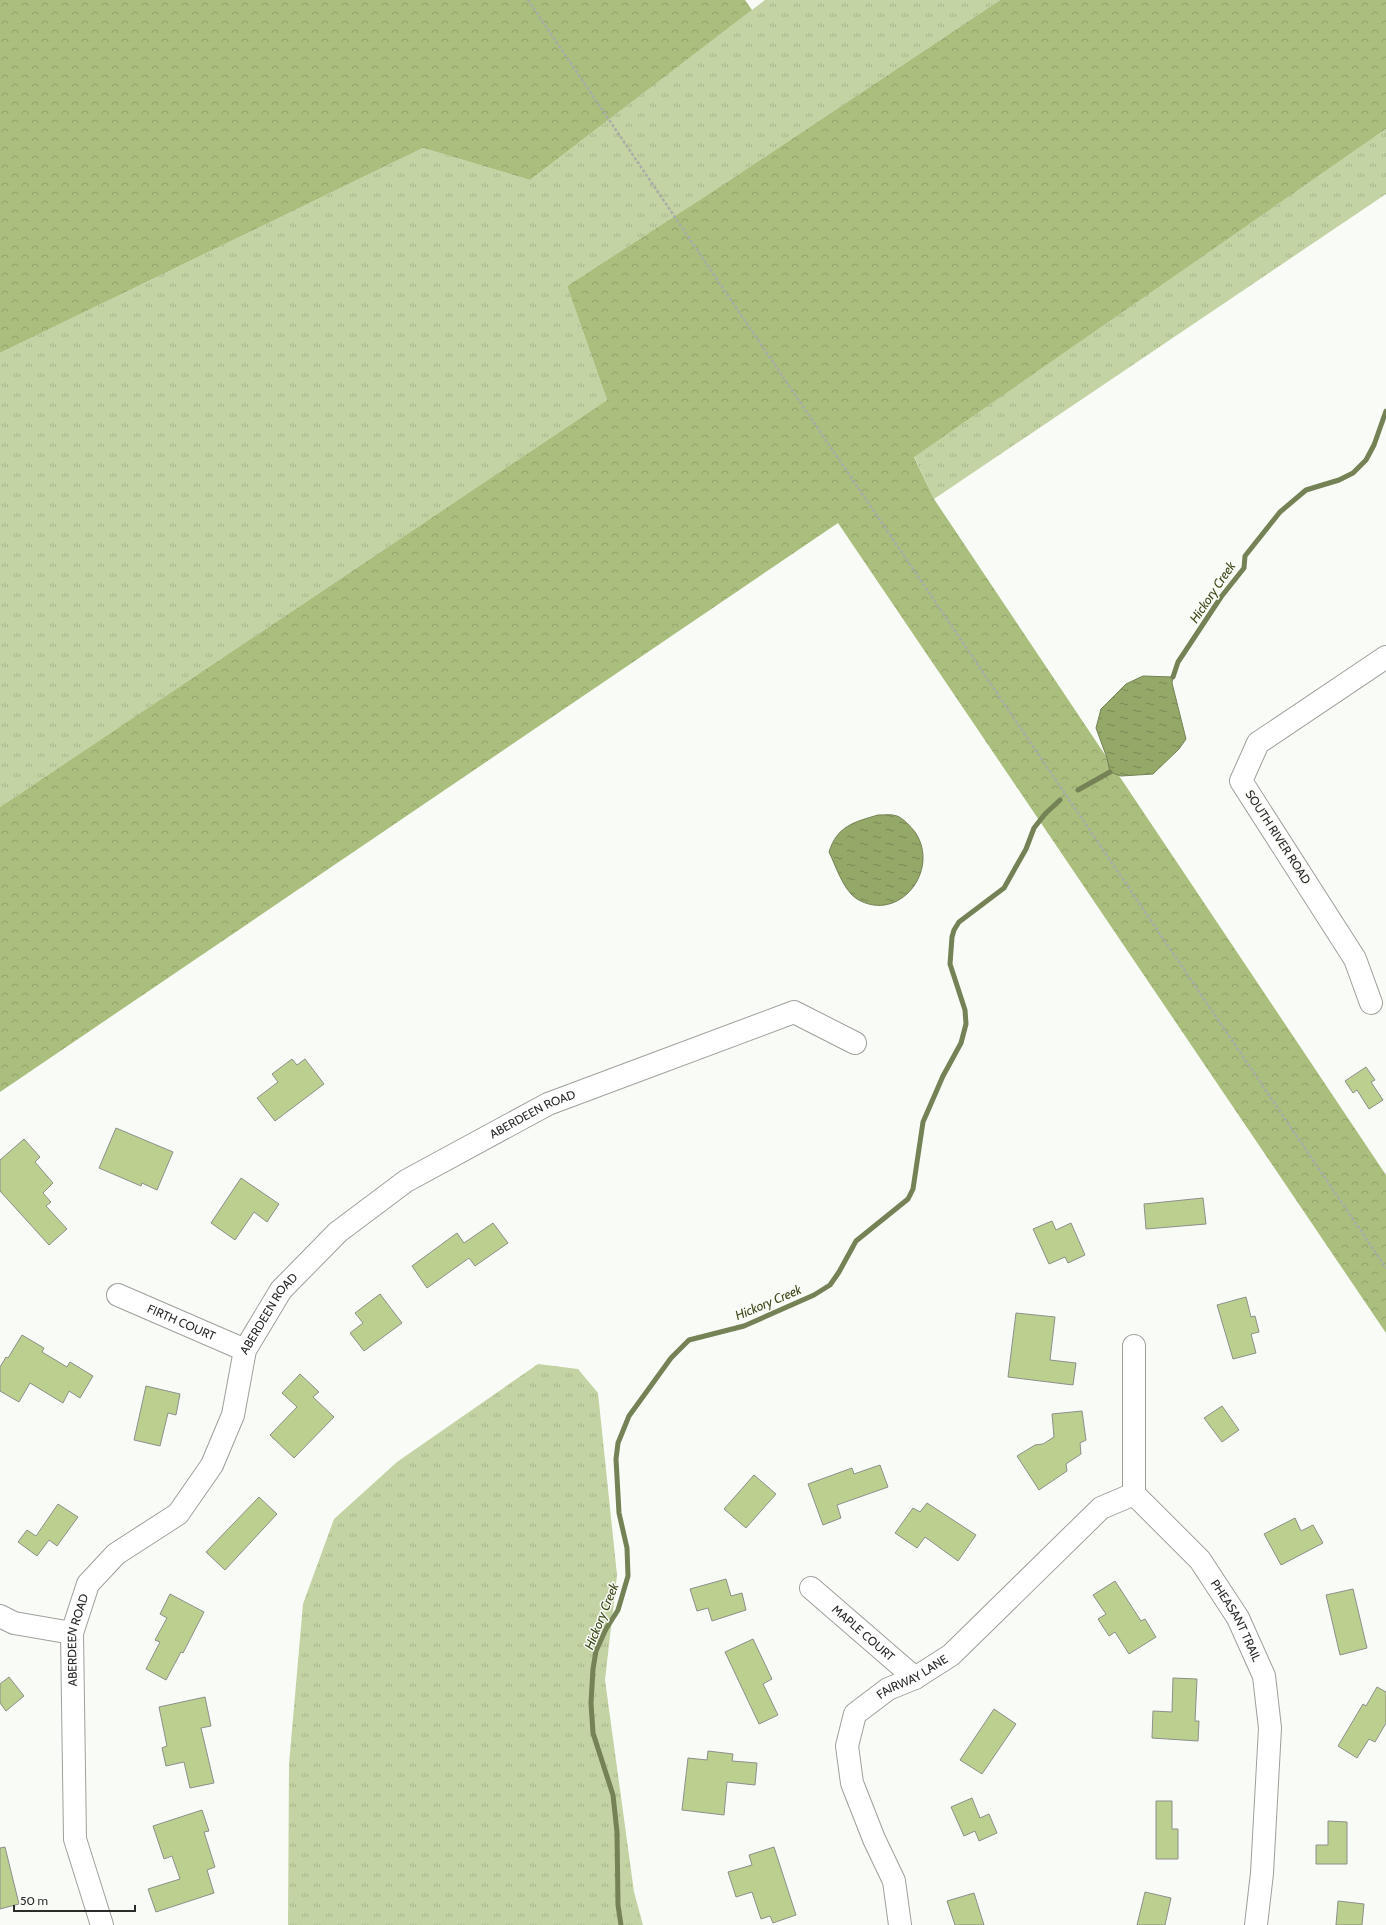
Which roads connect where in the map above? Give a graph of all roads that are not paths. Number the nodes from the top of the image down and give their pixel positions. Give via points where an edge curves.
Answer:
1 (1386, 657) edge
2 (1371, 1002) dead end
3 (856, 1043) dead end
4 (118, 1295) dead end
5 (1134, 1346) dead end
6 (245, 1350) junction
7 (1134, 1494) junction
8 (812, 1588) dead end
9 (0, 1616) edge
10 (72, 1633) junction
11 (915, 1678) junction
12 (102, 1925) edge
13 (900, 1925) edge
14 (1256, 1925) edge

1 - 2 street, SOUTH RIVER ROAD via 1258,743 1242,781 1355,959
3 - 6 street, ABERDEEN ROAD via 794,1012 548,1104 406,1181 338,1232 281,1290
4 - 6 street, FIRTH COURT
5 - 7 street
6 - 10 street, ABERDEEN ROAD via 233,1416 212,1465 178,1514 116,1554 88,1584
7 - 11 street, FAIRWAY LANE via 1101,1508 951,1655
7 - 14 street, PHEASANT TRAIL via 1200,1560 1238,1618 1264,1676 1270,1728 1262,1872
8 - 11 street, MAPLE COURT
9 - 10 street via 14,1623
10 - 12 street, ABERDEEN ROAD via 75,1839
11 - 13 street, FAIRWAY LANE via 888,1690 855,1714 847,1746 852,1783 894,1881

